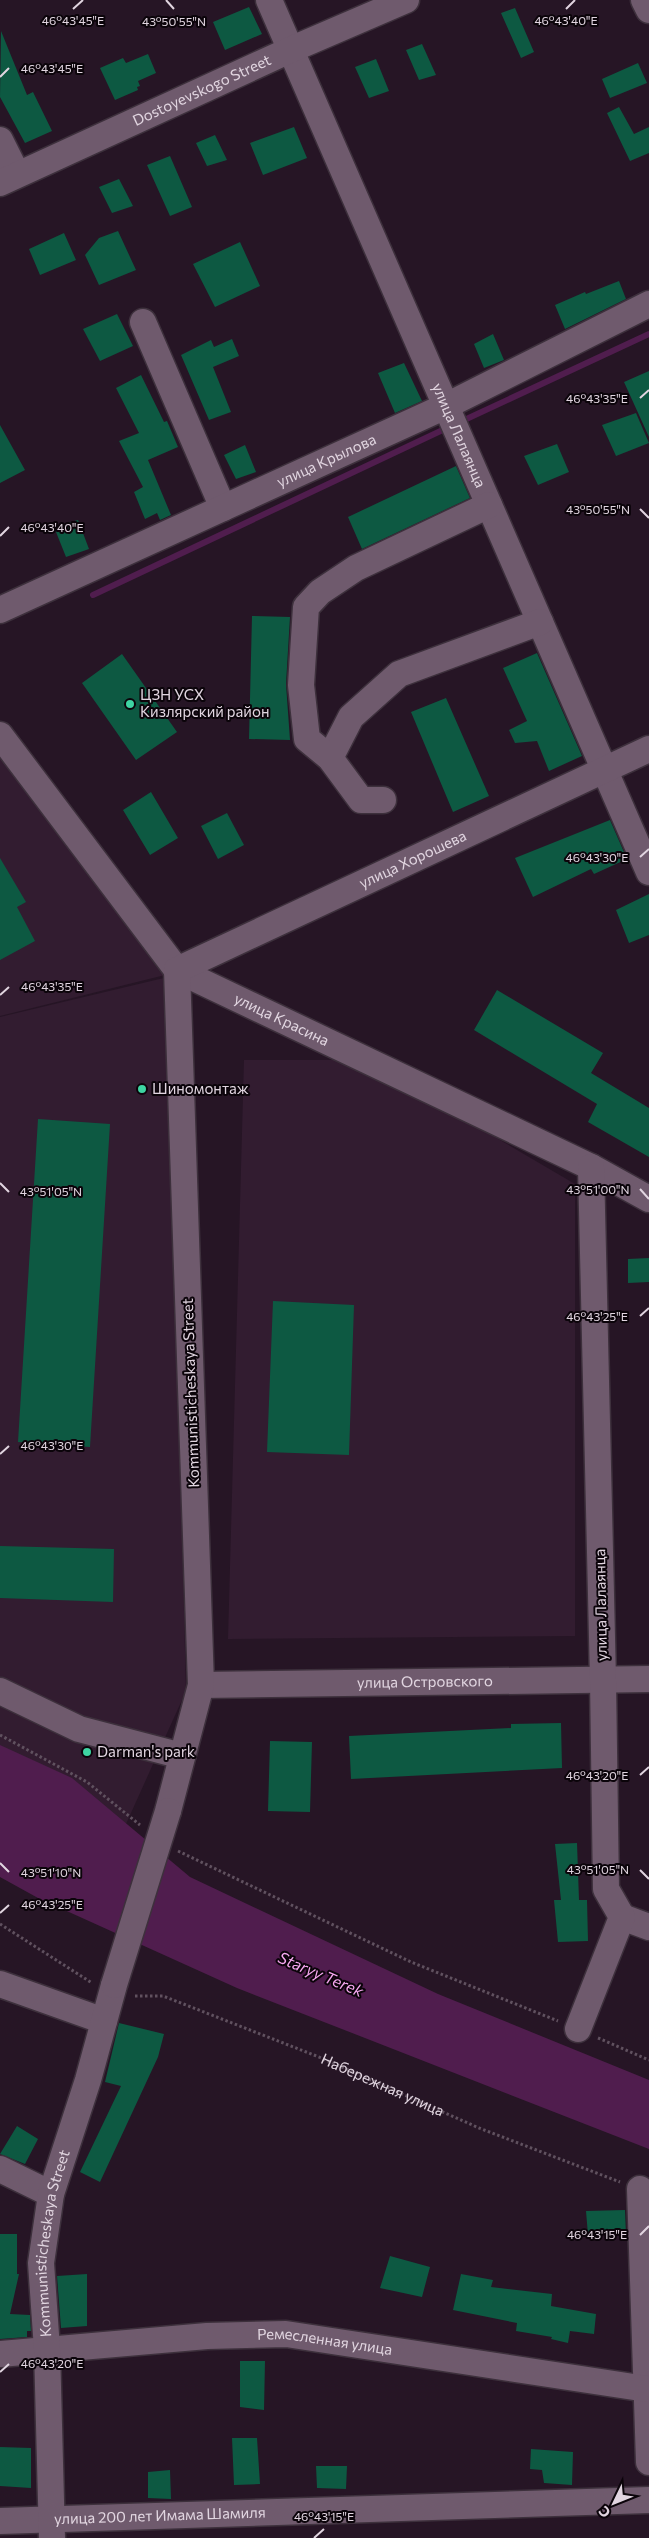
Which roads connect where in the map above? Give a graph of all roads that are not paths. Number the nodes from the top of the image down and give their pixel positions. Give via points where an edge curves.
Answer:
1 (268, 0) edge
2 (406, 0) edge
3 (644, 0) edge
4 (649, 10) edge
5 (290, 50) junction
6 (0, 140) edge
7 (8, 179) edge
8 (649, 304) edge
9 (143, 322) dead end
10 (446, 406) junction
11 (489, 505) junction
12 (223, 508) junction
13 (0, 610) edge
14 (540, 622) junction
15 (0, 735) edge
16 (649, 749) edge
17 (330, 758) junction
18 (604, 768) junction
19 (383, 800) dead end
20 (649, 872) edge
21 (177, 970) junction
22 (591, 1167) junction
23 (649, 1199) edge
24 (649, 1679) edge
25 (603, 1680) junction
26 (201, 1685) junction
27 (0, 1690) edge
28 (182, 1756) junction
29 (622, 1918) junction
30 (649, 1927) edge
31 (0, 1984) edge
32 (104, 2021) junction
33 (578, 2030) road end
34 (0, 2169) edge
35 (640, 2190) road end
36 (51, 2194) junction
37 (47, 2349) junction
38 (0, 2354) edge
39 (647, 2389) junction
40 (649, 2462) edge
41 (649, 2500) edge
42 (0, 2521) edge
43 (52, 2529) edge

1 - 5 street, улица Лалаянца
2 - 5 street, Dostoyevskogo Street
3 - 4 street
5 - 7 street, Dostoyevskogo Street
5 - 10 street, улица Лалаянца
6 - 7 street
8 - 10 street, улица Крылова
9 - 12 street
10 - 11 street, улица Лалаянца
10 - 12 street, улица Крылова
11 - 14 street, улица Лалаянца
11 - 17 street via 356,568 320,592 306,607 301,685 307,739
12 - 13 street, улица Крылова
14 - 17 street via 399,674 350,717
14 - 18 street, улица Лалаянца
15 - 21 street, улица Красина
16 - 18 street, улица Хорошева
17 - 19 street via 361,800
18 - 20 street, улица Лалаянца
18 - 21 street, улица Хорошева
21 - 22 street, улица Красина
21 - 26 street, Kommunisticheskaya Street
22 - 23 street, улица Красина
22 - 25 street, улица Лалаянца
24 - 25 street, улица Островского
25 - 26 street, улица Островского
25 - 29 street, улица Лалаянца via 606,1889
26 - 28 street, Kommunisticheskaya Street
27 - 28 street via 79,1729
28 - 32 street, Kommunisticheskaya Street, bridge
29 - 30 street
29 - 33 street
31 - 32 street
32 - 36 street, Kommunisticheskaya Street
34 - 36 street
35 - 39 street
36 - 37 street, Kommunisticheskaya Street via 41,2263
37 - 38 street, Ремесленная улица
37 - 39 street, Ремесленная улица via 206,2336 286,2334
37 - 43 street, Kommunisticheskaya Street
39 - 40 street
41 - 43 street, улица 200 лет Имама Шамиля
42 - 43 street, улица 200 лет Имама Шамиля

